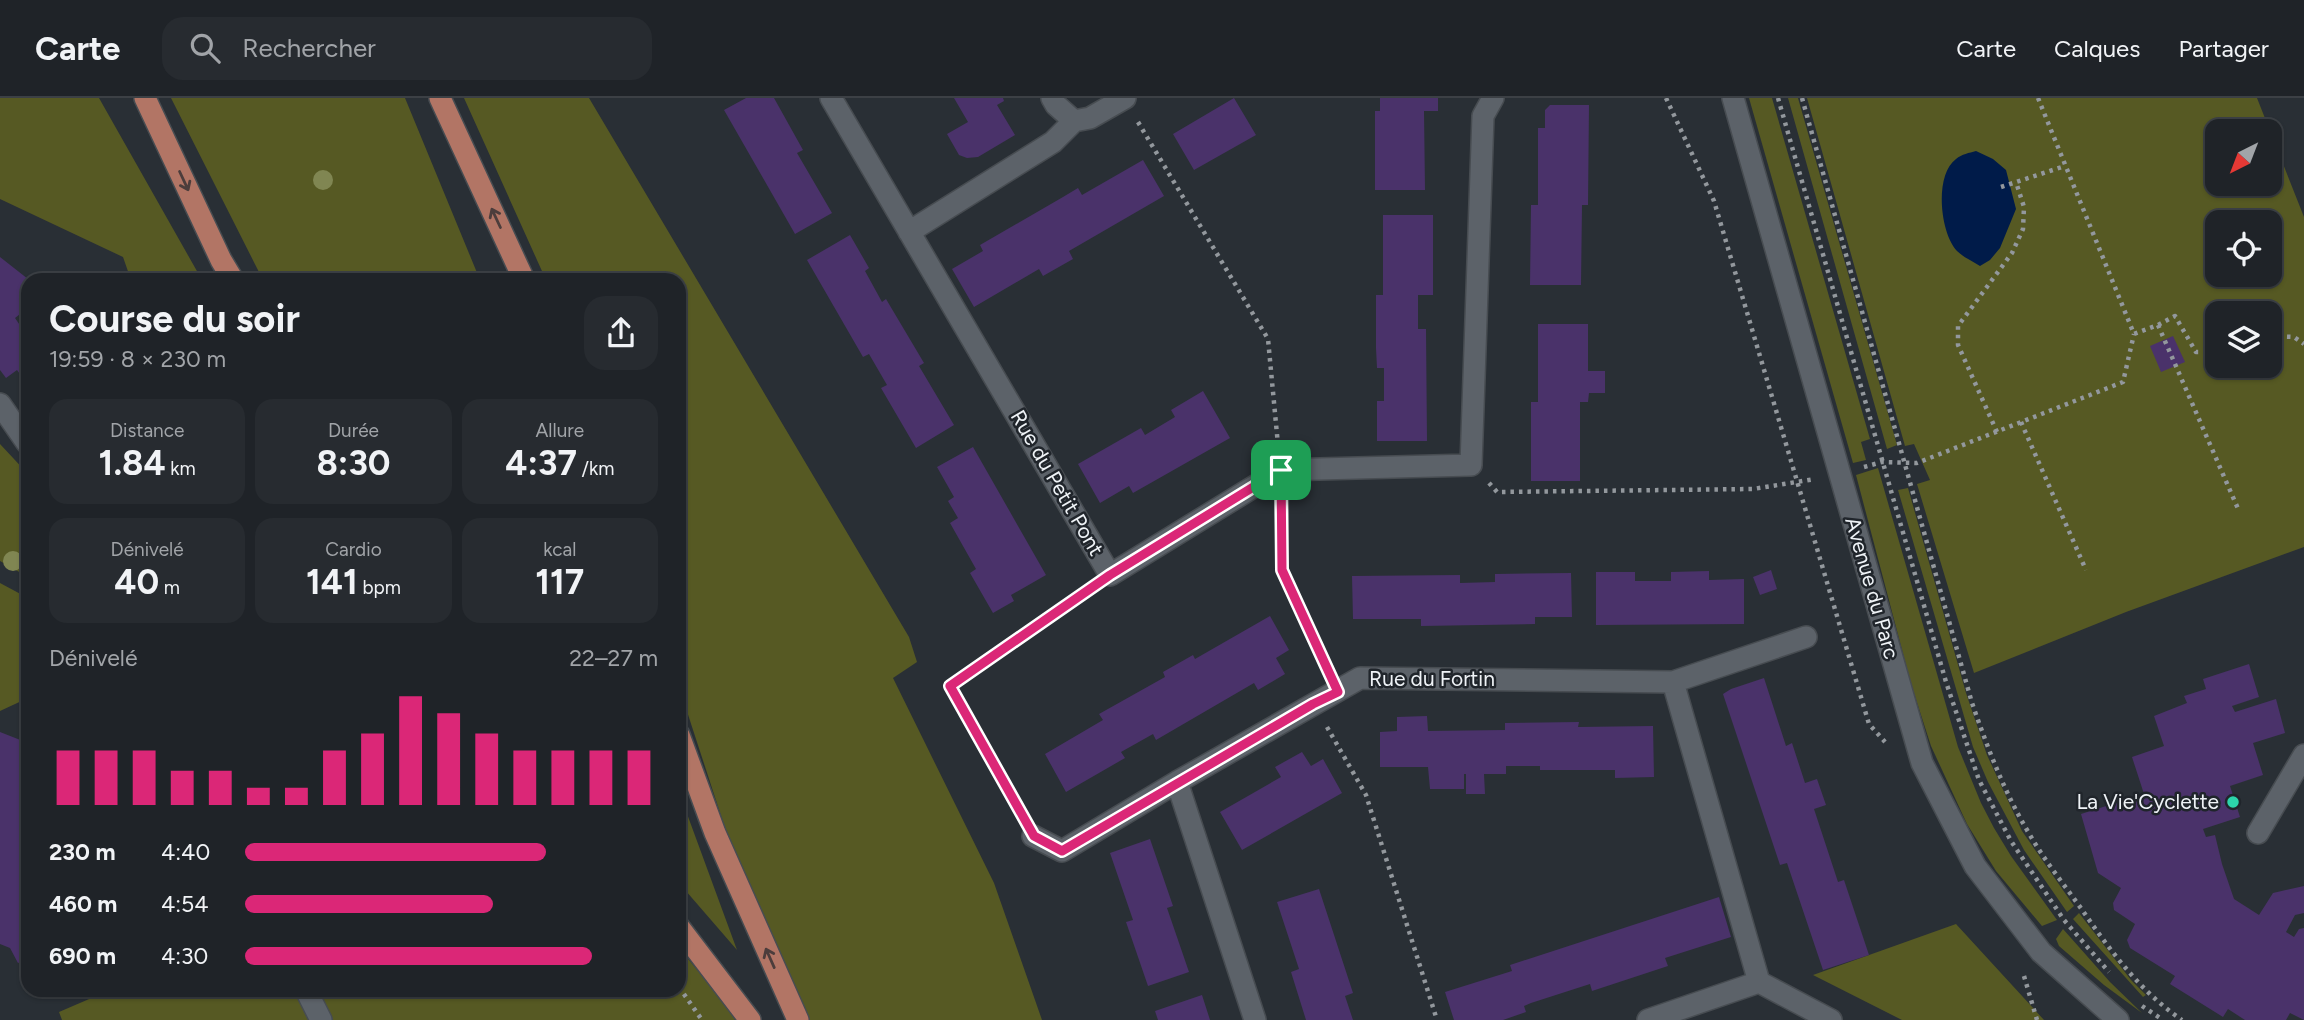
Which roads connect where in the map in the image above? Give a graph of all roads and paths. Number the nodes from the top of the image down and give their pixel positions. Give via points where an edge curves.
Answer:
1 (145, 98) edge
2 (440, 98) edge
3 (831, 98) edge
4 (1052, 98) edge
5 (1124, 98) edge
6 (1493, 98) edge
7 (1666, 98) edge
8 (1733, 98) edge
9 (1778, 98) edge
10 (1802, 98) edge
11 (2038, 98) edge
12 (1074, 121) junction
13 (2064, 166) junction
14 (2016, 182) junction
15 (2001, 187) dead end
16 (909, 232) junction
17 (229, 273) edge
18 (521, 273) edge
19 (2158, 325) junction
20 (2134, 334) junction
21 (2282, 336) edge
22 (2304, 344) edge
23 (2205, 352) edge
24 (0, 404) edge
25 (2021, 422) junction
26 (1997, 432) junction
27 (21, 434) edge
28 (1882, 462) junction
29 (1905, 463) junction
30 (1471, 465) junction
31 (1281, 470) junction
32 (1840, 474) junction
33 (1798, 483) junction
34 (2239, 511) dead end
35 (2086, 570) dead end
36 (1110, 575) junction
37 (1806, 638) dead end
38 (1673, 682) junction
39 (1338, 692) junction
40 (1313, 704) junction
41 (1887, 745) dead end
42 (686, 754) edge
43 (2304, 755) edge
44 (1177, 782) junction
45 (2258, 833) dead end
46 (1034, 836) joint
47 (686, 936) edge
48 (2111, 974) dead end
49 (1759, 982) junction
50 (310, 997) edge
51 (686, 997) edge
52 (2136, 1000) dead end
53 (321, 1020) edge
54 (702, 1020) edge
55 (750, 1020) edge
56 (798, 1020) edge
57 (1255, 1020) edge
58 (1437, 1020) edge
59 (1648, 1020) edge
60 (1831, 1020) edge
61 (2118, 1020) edge
62 (2163, 1020) edge
63 (2182, 1020) edge

1 -> 17 main road
18 -> 2 main road
3 - 16 street, Rue du Petit Pont
4 - 12 street
5 - 12 street via 1090,118
5 - 31 path via 1268,339
6 - 30 street via 1483,116
7 - 33 path via 1714,201
8 - 32 street, Avenue du Parc
9 - 28 path
10 - 29 path
11 - 13 path
12 - 16 street via 1053,142
13 - 14 path
13 - 20 path
14 - 15 path
14 - 26 path via 2024,207 2023,229 2012,253 1958,326 1958,345
16 - 36 street, Rue du Petit Pont
19 - 20 path
19 - 23 path via 2175,316 2196,352
19 - 34 path
20 - 25 path via 2123,382
21 - 22 path
24 - 27 street
25 - 26 path
25 - 35 path
26 - 29 path via 1917,463
28 - 29 path
28 - 32 path
28 - 48 path via 1979,780 2011,841 2064,920
29 - 63 path via 1972,703 2014,806 2030,836 2114,953 2149,994
30 - 31 street
30 - 33 path via 1496,492 1753,489
31 - 36 street, Rue du Petit Pont
31 - 39 path via 1282,570
32 - 33 path
32 - 61 street, Avenue du Parc via 1922,763 1975,866 2041,952
33 - 41 path via 1868,724
36 - 46 path via 950,686
37 - 38 street, Rue du Fortin
38 - 39 street, Rue du Fortin via 1360,678
38 - 49 street
39 - 40 street, Rue du Fortin
40 - 44 street, Rue du Fortin
40 - 58 path via 1366,795
56 -> 42 main road via 715,833
43 - 45 street
44 - 46 street, Rue du Fortin via 1062,851
44 - 57 street
47 - 55 main road
49 - 59 street
49 - 60 street
50 - 53 street
51 - 54 path
52 - 62 path

